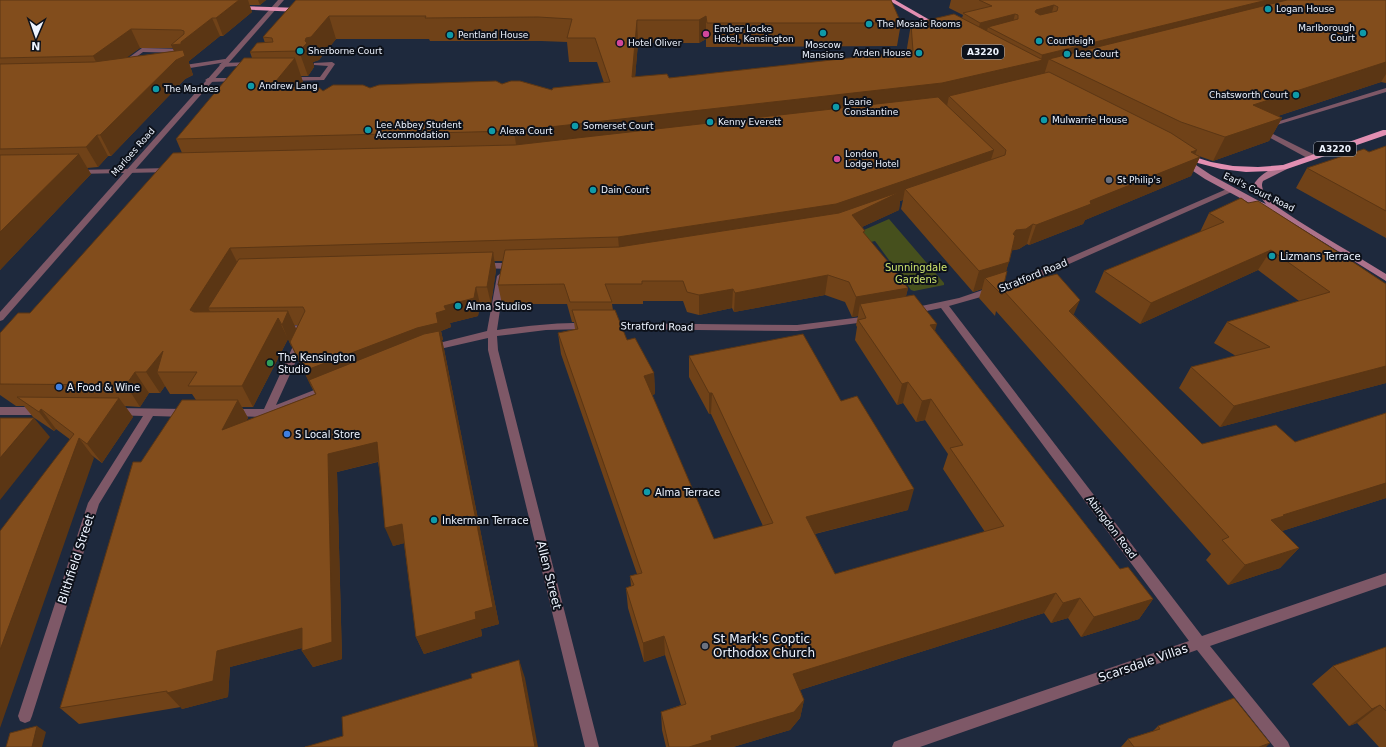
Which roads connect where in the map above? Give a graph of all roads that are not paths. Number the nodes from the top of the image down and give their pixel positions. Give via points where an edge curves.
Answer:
1 (281, 0) edge
2 (891, 0) edge
3 (228, 8) edge
4 (272, 9) junction
5 (306, 10) edge
6 (906, 16) dead end
7 (933, 24) junction
8 (944, 30) edge
9 (224, 63) junction
10 (258, 64) edge
11 (316, 64) dead end
12 (117, 69) edge
13 (280, 79) edge
14 (208, 80) junction
15 (244, 80) edge
16 (1386, 90) edge
17 (1386, 132) edge
18 (1176, 155) joint
19 (1312, 157) junction
20 (1284, 167) junction
21 (179, 170) edge
22 (130, 171) junction
23 (71, 172) edge
24 (1232, 190) junction
25 (1278, 210) junction
26 (526, 265) edge
27 (503, 266) junction
28 (472, 267) edge
29 (1386, 278) edge
30 (943, 305) junction
31 (899, 313) edge
32 (0, 318) edge
33 (876, 318) edge
34 (276, 329) edge
35 (492, 332) junction
36 (418, 352) edge
37 (339, 384) edge
38 (0, 411) edge
39 (55, 412) edge
40 (103, 412) edge
41 (150, 413) junction
42 (197, 413) edge
43 (220, 413) edge
44 (267, 414) junction
45 (1386, 579) edge
46 (1200, 644) junction
47 (25, 716) dead end
48 (592, 747) edge
49 (900, 747) edge
50 (1283, 747) edge

1 - 4 street, Marloes Road
2 - 7 highway
3 - 4 highway
4 - 5 highway
4 - 9 street, Marloes Road
6 - 7 highway
7 - 8 highway
9 - 10 street
9 - 12 street via 170,69 188,51 142,50
9 - 14 street, Marloes Road
11 - 13 street via 332,64 322,79
14 - 15 street
14 - 22 street, Marloes Road
16 - 19 street via 1257,130
17 - 19 highway, A3220
18 - 20 highway, A3220 via 1231,169
18 - 24 main road, Earl's Court Road
19 - 20 highway, A3220
20 - 25 main road via 1262,177 1256,185
21 - 22 street
22 - 23 street
22 - 32 street, Marloes Road
24 - 25 main road, Earl's Court Road via 1256,203
24 - 30 street, Stratford Road via 1039,274
25 - 29 main road, Earl's Court Road
26 - 27 street
27 - 28 street
27 - 35 street, Allen Street
30 - 31 street, Stratford Road
30 - 46 street, Abingdon Road
33 - 35 street, Stratford Road via 798,328 555,326
34 - 44 street via 306,328
35 - 36 street, Stratford Road
35 - 48 street, Allen Street via 493,350
37 - 44 street
38 - 39 street
40 - 41 street
41 - 42 street
41 - 47 street, Blithfield Street via 94,503
43 - 44 street
45 - 46 street, Scarsdale Villas
46 - 49 street, Scarsdale Villas
46 - 50 street, Abingdon Road

